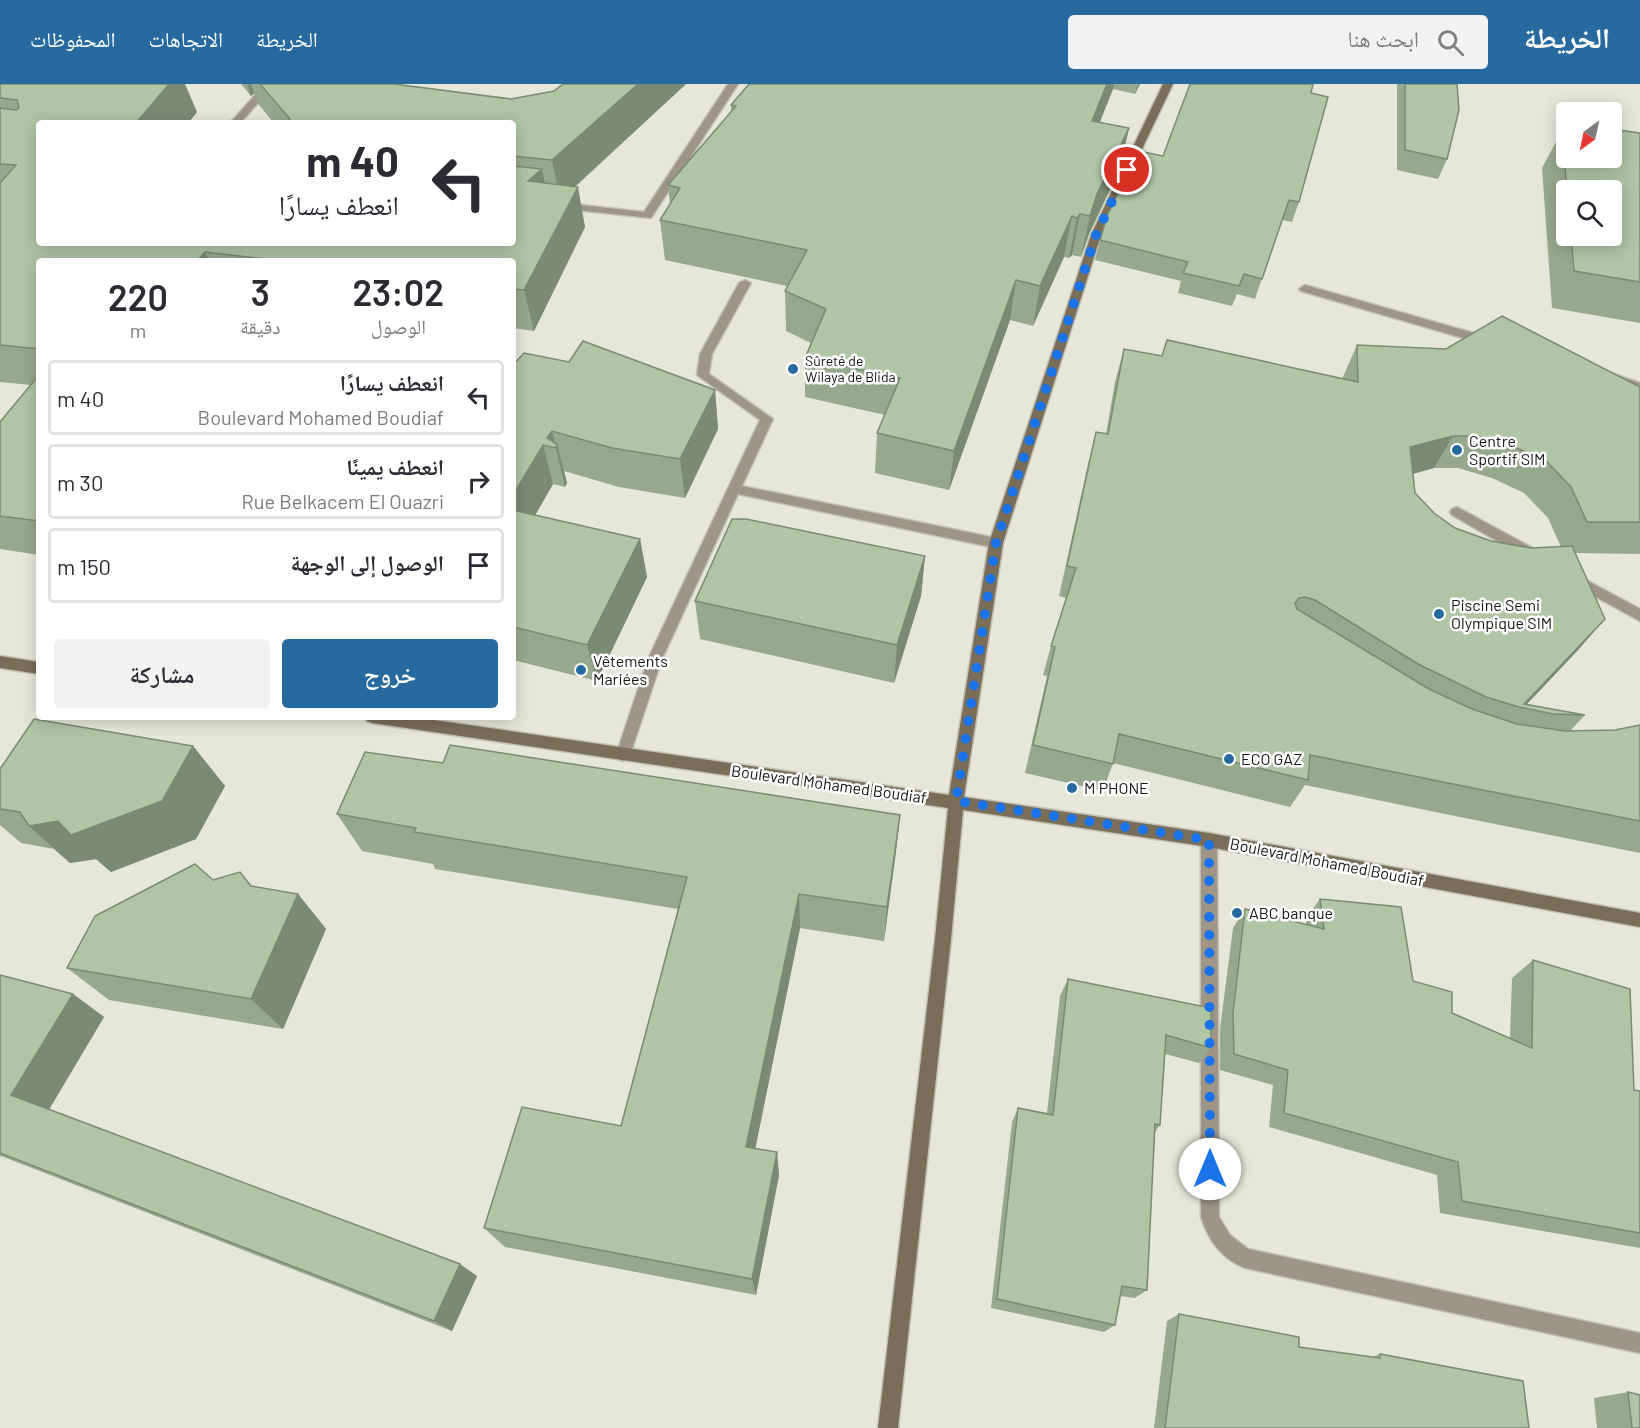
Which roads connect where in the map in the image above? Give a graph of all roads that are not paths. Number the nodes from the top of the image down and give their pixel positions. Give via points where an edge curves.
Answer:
1 (270, 84) edge
2 (733, 84) edge
3 (1168, 84) edge
4 (238, 120) edge
5 (546, 204) edge
6 (745, 284) edge
7 (1305, 289) dead end
8 (1497, 344) edge
9 (1599, 373) edge
10 (1640, 387) edge
11 (734, 489) junction
12 (1457, 512) dead end
13 (996, 543) junction
14 (1640, 616) edge
15 (0, 662) edge
16 (36, 668) edge
17 (392, 720) edge
18 (624, 755) junction
19 (956, 801) junction
20 (1209, 840) junction
21 (1640, 920) edge
22 (1640, 1343) edge
23 (888, 1428) edge

1 - 4 street
2 - 5 street via 647,216
3 - 13 street via 1096,235
6 - 11 street via 706,354 703,375 767,419
7 - 8 street
9 - 10 street
11 - 13 street
11 - 18 street via 655,659
12 - 14 street
13 - 19 street
15 - 16 street
17 - 18 street, Boulevard Mohamed Boudiaf
18 - 19 street, Boulevard Mohamed Boudiaf
19 - 20 street, Boulevard Mohamed Boudiaf
19 - 23 street
20 - 21 street, Boulevard Mohamed Boudiaf
20 - 22 street via 1210,1216 1215,1234 1226,1247 1245,1258

